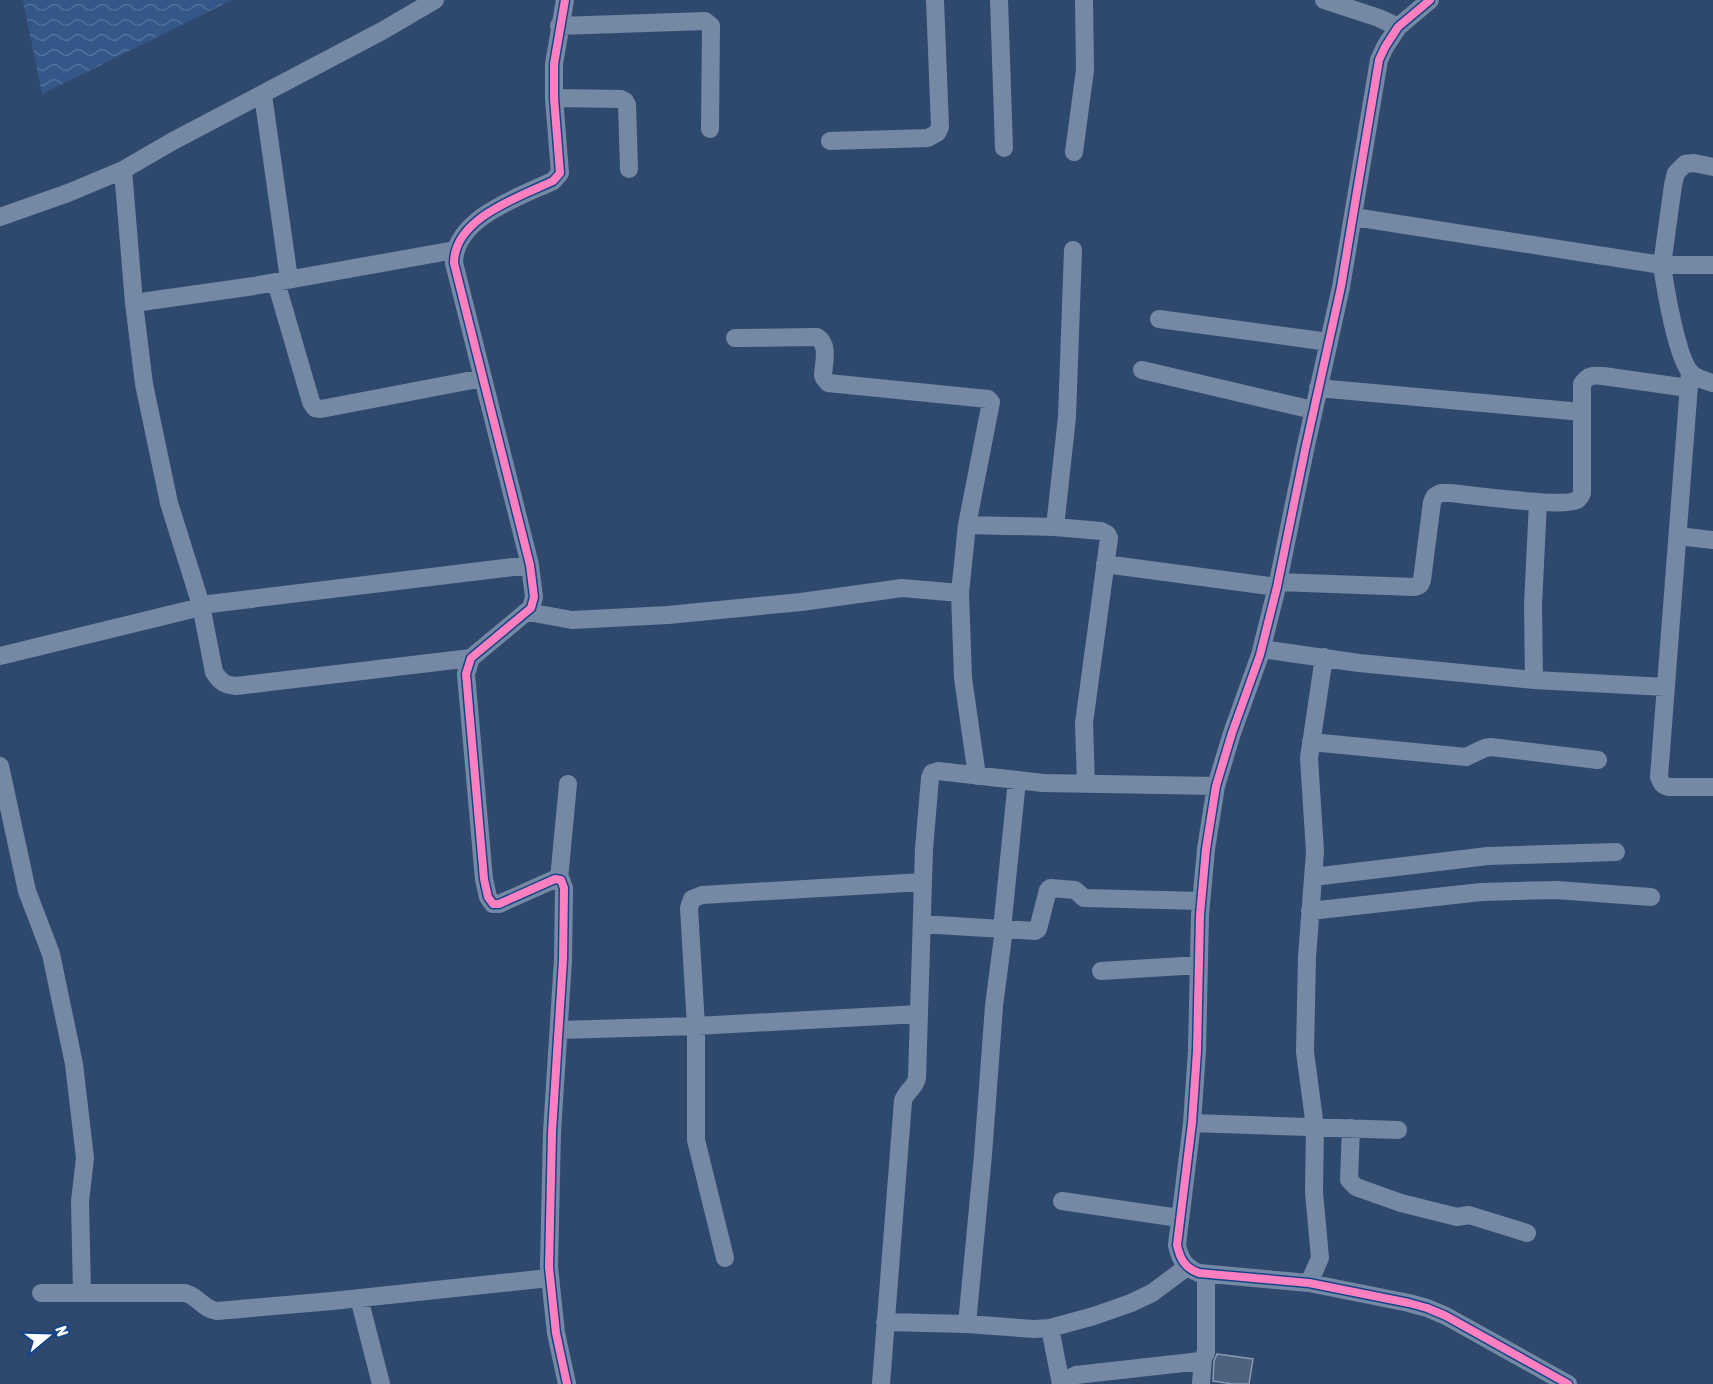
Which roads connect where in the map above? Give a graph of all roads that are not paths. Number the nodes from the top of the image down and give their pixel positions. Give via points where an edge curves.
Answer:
1 (435, 0) edge
2 (565, 0) edge
3 (934, 0) edge
4 (999, 0) edge
5 (1084, 0) edge
6 (1324, 0) edge
7 (1430, 0) edge
8 (559, 26) junction
9 (1398, 27) junction
10 (263, 95) junction
11 (554, 98) junction
12 (710, 129) dead end
13 (830, 141) dead end
14 (1004, 148) dead end
15 (1074, 152) dead end
16 (1713, 167) edge
17 (629, 169) dead end
18 (123, 170) junction
19 (0, 217) edge
20 (1354, 217) junction
21 (455, 249) junction
22 (1073, 250) dead end
23 (1662, 265) junction
24 (1713, 265) edge
25 (283, 280) junction
26 (134, 303) junction
27 (1159, 319) dead end
28 (735, 338) dead end
29 (1329, 342) junction
30 (1142, 370) dead end
31 (483, 378) junction
32 (1689, 380) junction
33 (1713, 383) edge
34 (1318, 388) junction
35 (1314, 410) junction
36 (1582, 412) junction
37 (1538, 502) junction
38 (967, 525) junction
39 (1055, 527) junction
40 (1678, 536) junction
41 (1713, 540) edge
42 (530, 564) junction
43 (1105, 564) junction
44 (1277, 584) junction
45 (960, 593) junction
46 (201, 606) junction
47 (528, 612) junction
48 (1262, 649) junction
49 (0, 656) edge
50 (1324, 657) junction
51 (471, 658) junction
52 (1534, 680) junction
53 (1666, 687) junction
54 (1311, 742) junction
55 (1598, 760) dead end
56 (0, 766) edge
57 (977, 776) junction
58 (1017, 780) junction
59 (568, 784) dead end
60 (1086, 784) junction
61 (1216, 786) junction
62 (1713, 787) edge
63 (1616, 852) dead end
64 (1313, 877) junction
65 (559, 879) junction
66 (923, 882) junction
67 (1651, 897) dead end
68 (1201, 901) junction
69 (1310, 911) junction
70 (922, 924) junction
71 (1003, 929) junction
72 (1199, 965) junction
73 (1101, 971) dead end
74 (919, 1014) junction
75 (696, 1026) junction
76 (559, 1030) junction
77 (1192, 1123) junction
78 (1315, 1127) junction
79 (1351, 1128) junction
80 (1398, 1130) dead end
81 (1062, 1201) dead end
82 (1179, 1218) junction
83 (1527, 1233) dead end
84 (725, 1258) dead end
85 (1187, 1267) junction
86 (1206, 1274) junction
87 (549, 1278) junction
88 (1308, 1283) junction
89 (41, 1293) dead end
90 (82, 1293) junction
91 (359, 1298) junction
92 (885, 1322) junction
93 (967, 1324) junction
94 (1050, 1328) junction
95 (1203, 1359) junction
96 (381, 1384) edge
97 (567, 1384) edge
98 (881, 1384) edge
99 (1062, 1384) edge
100 (1201, 1384) edge
101 (1568, 1384) edge

1 - 10 street
2 - 8 street
3 - 13 street via 937,133 928,138
4 - 14 street
5 - 15 street via 1085,70
6 - 9 street
7 - 9 street
8 - 11 street
8 - 12 street via 709,23
9 - 20 street via 1379,60
10 - 18 street
10 - 25 street
11 - 17 street via 625,101
11 - 21 street via 559,175 481,216
16 - 23 street via 1685,164 1676,173
18 - 19 street
18 - 26 street
20 - 23 street
20 - 29 street
21 - 25 street
21 - 31 street via 454,263
22 - 39 street via 1066,417
23 - 24 street
23 - 32 street via 1669,309
25 - 26 street
25 - 31 street via 310,402 315,408
26 - 46 street via 144,384 170,502
27 - 29 street
28 - 38 street via 817,337 825,346 824,375 828,382 988,399 991,405
29 - 34 street
30 - 35 street
31 - 42 street
32 - 33 street
32 - 36 street via 1593,375 1582,384
32 - 40 street
34 - 35 street
34 - 36 street
35 - 44 street
36 - 37 street via 1582,493 1569,502
37 - 44 street via 1450,493 1435,496 1422,580 1414,587
37 - 52 street
38 - 39 street
38 - 45 street
39 - 43 street via 1107,534
40 - 41 street
40 - 53 street
42 - 46 street
42 - 47 street via 534,597
43 - 44 street
43 - 60 street via 1084,723
44 - 48 street
45 - 47 street via 902,588 668,615 572,620
45 - 57 street via 963,678
46 - 49 street
46 - 51 street via 214,672 226,685
47 - 51 street
48 - 50 street
48 - 61 street
50 - 52 street
50 - 54 street
51 - 65 street via 466,684 488,897 493,904 499,904
52 - 53 street
53 - 62 street via 1661,782 1669,787
54 - 55 street via 1466,757 1491,747
54 - 64 street
56 - 90 street via 27,891 51,954 74,1064 85,1158 80,1201
57 - 58 street
57 - 66 street via 932,773
58 - 60 street
58 - 71 street
59 - 65 street
60 - 61 street
61 - 68 street
63 - 64 street via 1488,856
64 - 69 street
65 - 76 street via 564,888
66 - 70 street
66 - 75 street via 702,895 692,899 689,908
67 - 69 street via 1556,890 1492,891
68 - 71 street via 1084,898 1076,890 1050,888 1037,930
68 - 72 street
69 - 78 street via 1305,1052
70 - 71 street
70 - 74 street
71 - 93 street
72 - 73 street
72 - 77 street
74 - 75 street
74 - 92 street via 917,1078 903,1101
75 - 76 street
75 - 84 street via 696,1140
76 - 87 street
77 - 78 street
77 - 82 street
78 - 79 street
78 - 88 street via 1314,1192 1320,1258
79 - 80 street
79 - 83 street via 1349,1180 1356,1187 1401,1203 1457,1217 1470,1215
81 - 82 street
82 - 85 street via 1177,1245
85 - 86 street
85 - 94 street via 1131,1303
86 - 88 street
86 - 95 street
87 - 91 street
87 - 97 street
88 - 101 street via 1427,1308
89 - 90 street
90 - 91 street via 185,1293 217,1311
91 - 96 street
92 - 93 street
92 - 98 street
93 - 94 street
94 - 99 street
95 - 99 street via 1198,1363 1076,1375
95 - 100 street

